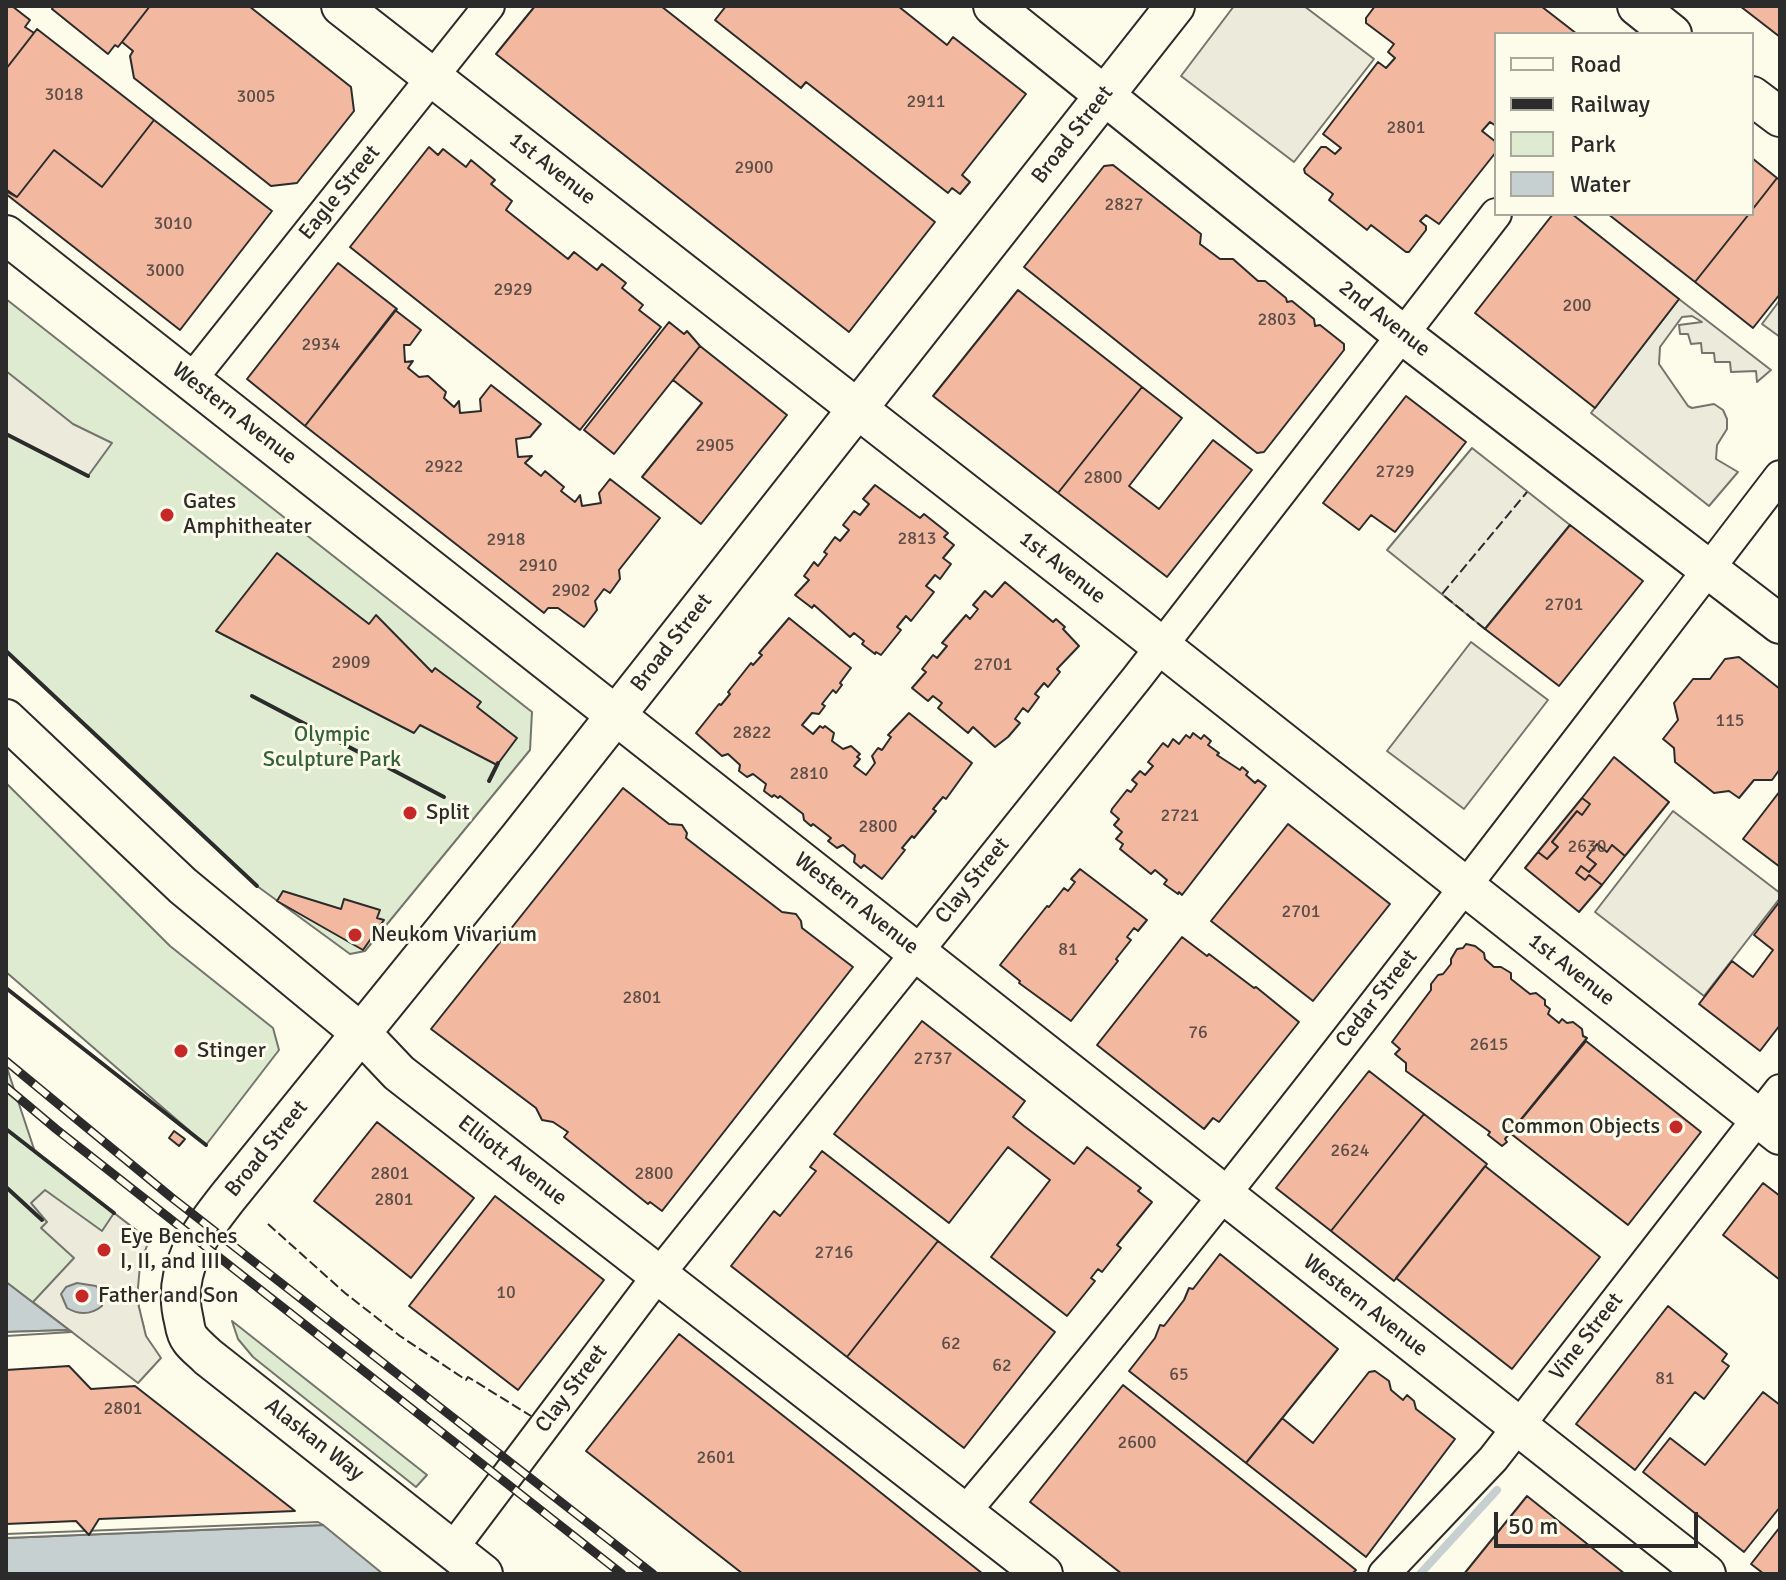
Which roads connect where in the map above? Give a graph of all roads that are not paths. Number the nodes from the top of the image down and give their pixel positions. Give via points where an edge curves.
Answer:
1 (341, 6) edge
2 (489, 6) edge
3 (993, 6) edge
4 (1175, 6) edge
5 (433, 76) junction
6 (1105, 94) junction
7 (1754, 98) edge
8 (1780, 117) edge
9 (1494, 216) edge
10 (6, 235) edge
11 (1403, 335) junction
12 (191, 380) junction
13 (858, 408) junction
14 (1780, 476) edge
15 (1708, 569) junction
16 (1780, 624) edge
17 (1161, 646) junction
18 (615, 715) junction
19 (6, 719) edge
20 (1464, 886) junction
21 (916, 952) junction
22 (361, 1033) junction
23 (1773, 1114) edge
24 (1225, 1195) junction
25 (659, 1274) junction
26 (181, 1285) joint
27 (1518, 1426) junction
28 (964, 1513) junction
29 (452, 1549) junction
30 (483, 1574) edge
31 (1043, 1574) edge
32 (1384, 1574) edge
33 (1706, 1574) edge

1 - 5 main road, 1st Avenue
2 - 5 street, Eagle Street
3 - 6 main road, 2nd Avenue
4 - 6 main road, Broad Street
5 - 12 street, Eagle Street
5 - 13 main road, 1st Avenue
6 - 11 main road, 2nd Avenue
6 - 13 main road, Broad Street
7 - 8 main road
9 - 11 street, Clay Street
10 - 12 main road, Western Avenue
11 - 15 main road, 2nd Avenue
11 - 17 street, Clay Street
12 - 18 main road, Western Avenue
13 - 17 main road, 1st Avenue
13 - 18 main road, Broad Street
14 - 15 street, Cedar Street
15 - 16 main road, 2nd Avenue
15 - 20 street, Cedar Street
17 - 20 main road, 1st Avenue
17 - 21 street, Clay Street
18 - 21 main road, Western Avenue
18 - 22 main road, Broad Street
19 - 22 main road, Elliott Avenue via 183,886
20 - 23 main road, 1st Avenue
20 - 24 street, Cedar Street
21 - 24 main road, Western Avenue
21 - 25 street, Clay Street
22 - 25 main road, Elliott Avenue via 399,1073
22 - 26 main road, Broad Street via 196,1238
23 - 27 street, Vine Street
24 - 27 main road, Western Avenue
24 - 28 street, Cedar Street
25 - 28 main road, Elliott Avenue
25 - 29 street, Clay Street
26 - 29 main road, Alaskan Way via 188,1338
27 - 32 street, Vine Street
27 - 33 main road, Western Avenue
28 - 31 main road, Elliott Avenue
29 - 30 main road, Alaskan Way

